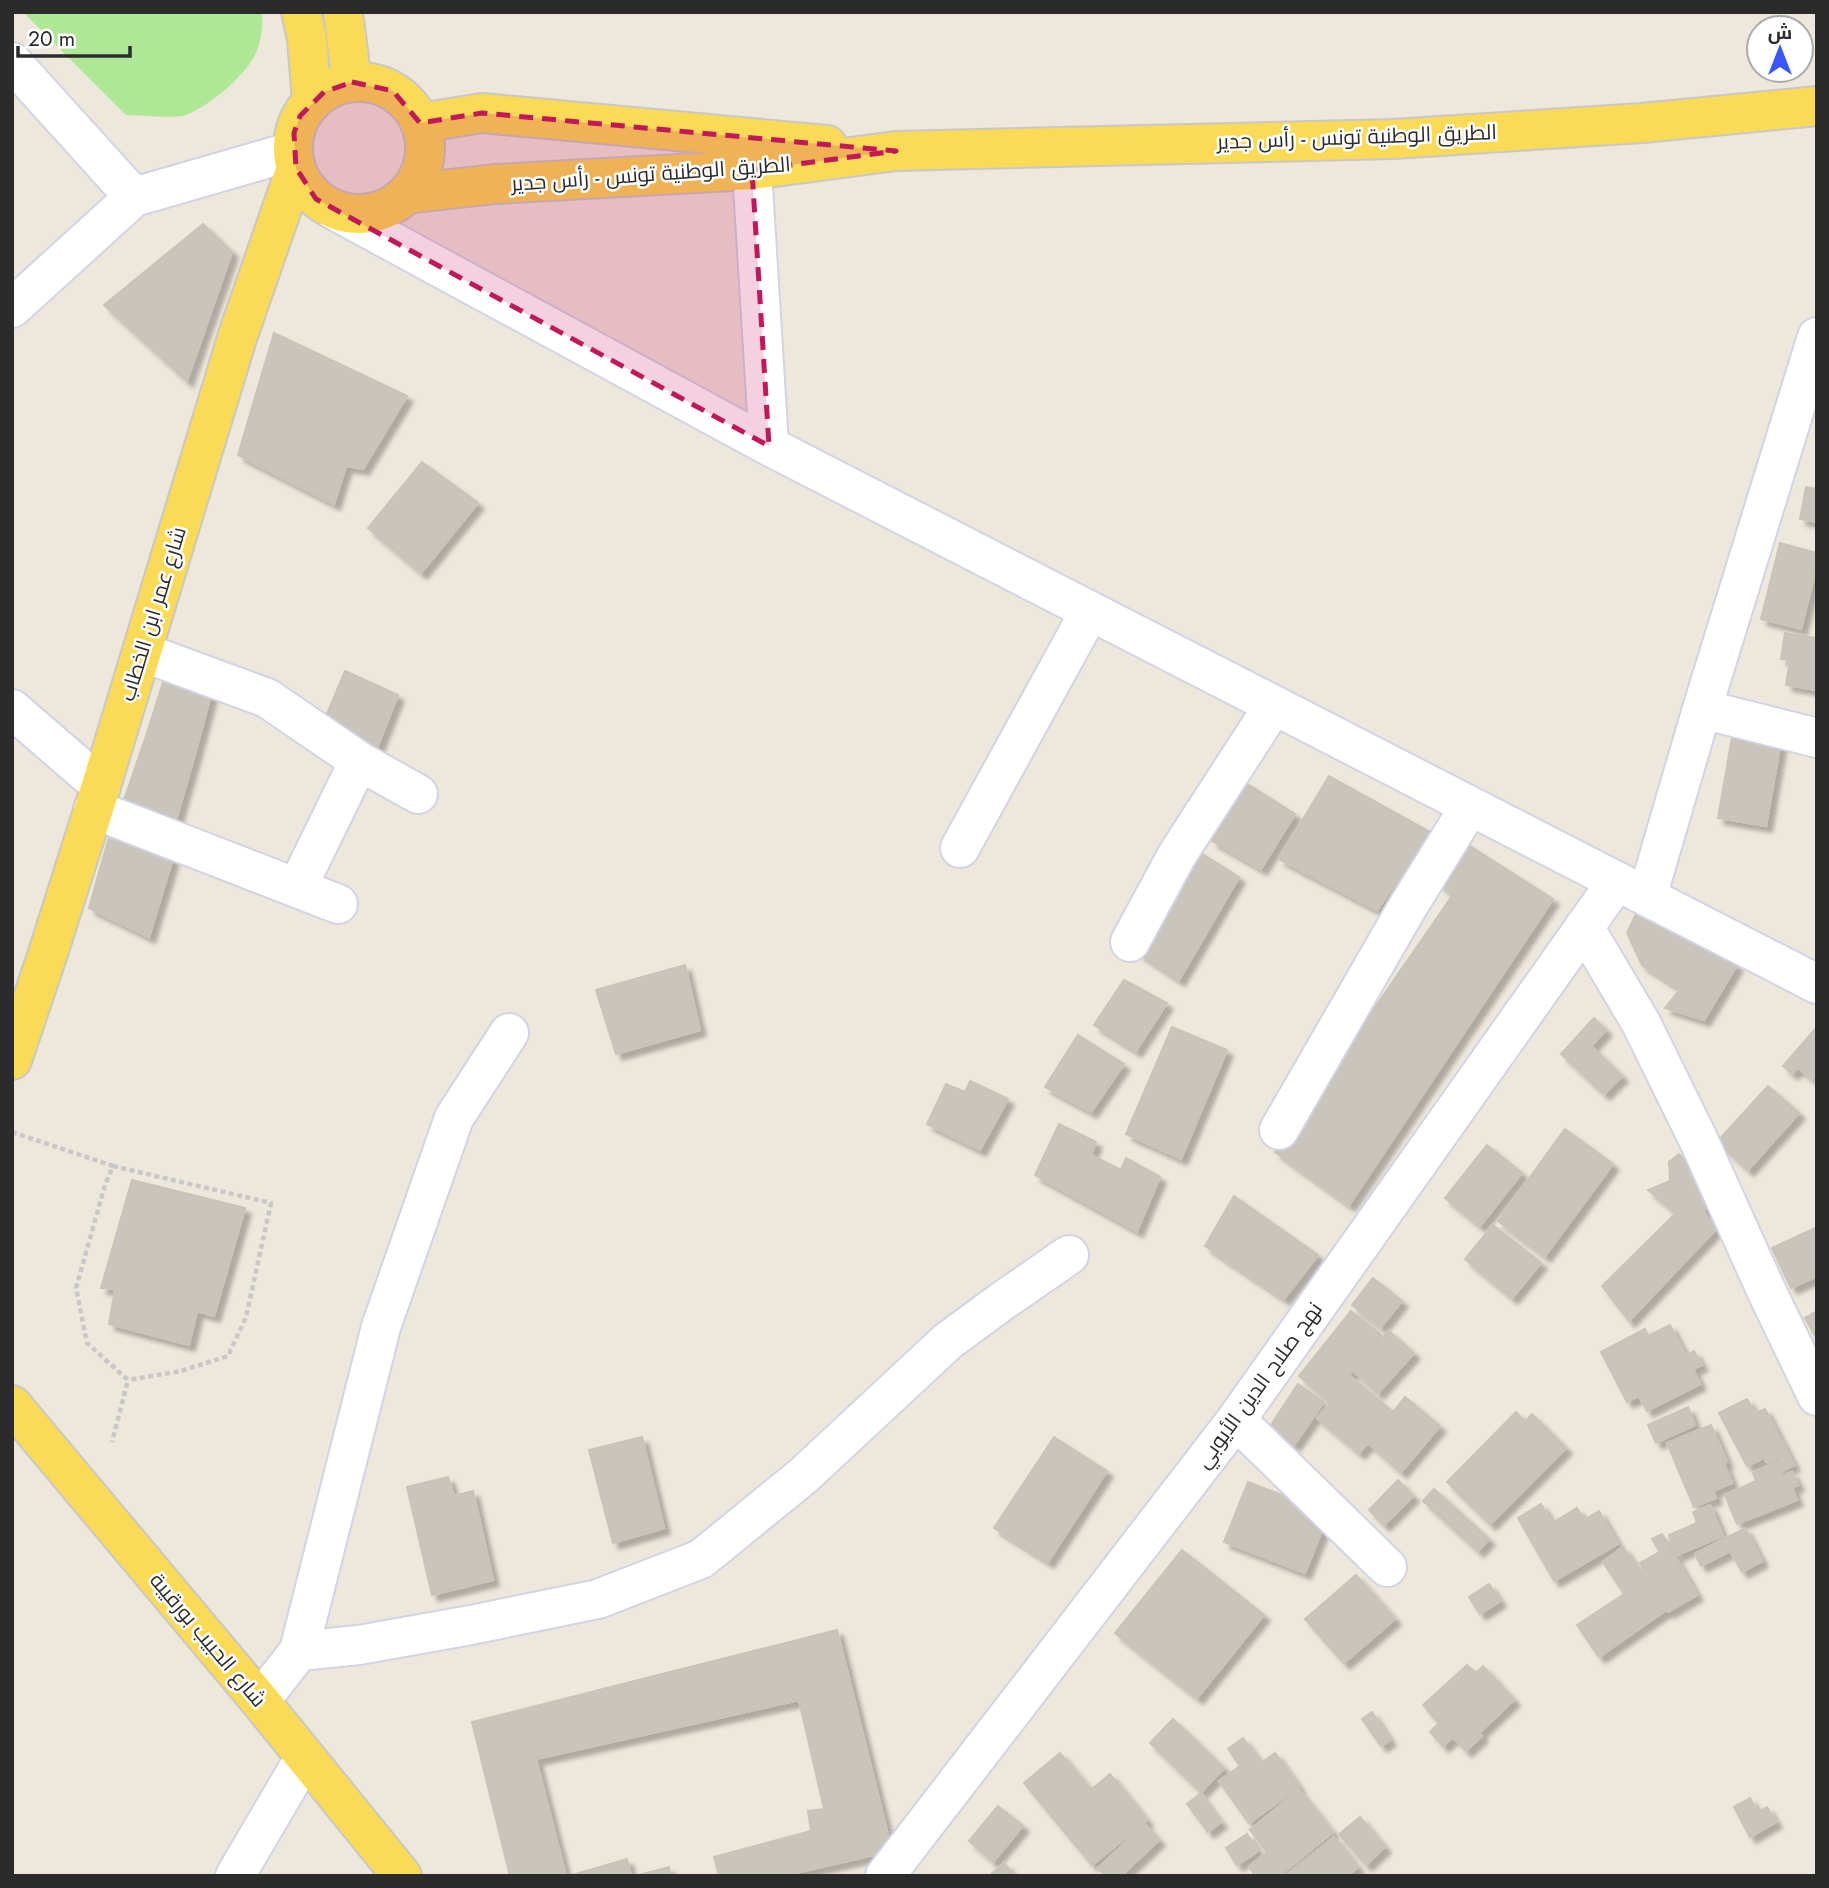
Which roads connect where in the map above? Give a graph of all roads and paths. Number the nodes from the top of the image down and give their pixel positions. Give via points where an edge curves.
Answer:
1 (301, 12) edge
2 (343, 12) edge
3 (12, 62) edge
4 (352, 82) junction
5 (312, 102) junction
6 (1817, 106) edge
7 (420, 123) junction
8 (896, 151) junction
9 (294, 159) junction
10 (752, 170) junction
11 (406, 194) junction
12 (134, 197) junction
13 (332, 209) junction
14 (12, 308) edge
15 (1817, 337) edge
16 (769, 446) junction
17 (1090, 611) junction
18 (142, 652) junction
19 (1274, 705) junction
20 (12, 709) edge
21 (1702, 709) junction
22 (1817, 738) edge
23 (359, 761) junction
24 (418, 794) dead end
25 (97, 798) junction
26 (1470, 806) junction
27 (960, 848) dead end
28 (297, 888) junction
29 (1632, 889) junction
30 (338, 904) dead end
31 (1584, 927) junction
32 (1130, 942) dead end
33 (1817, 984) edge
34 (509, 1033) dead end
35 (12, 1059) edge
36 (1279, 1130) dead end
37 (12, 1132) edge
38 (113, 1166) junction
39 (1069, 1255) dead end
40 (128, 1380) junction
41 (1817, 1396) edge
42 (12, 1405) edge
43 (1236, 1420) junction
44 (112, 1442) dead end
45 (1387, 1567) dead end
46 (299, 1651) junction
47 (260, 1702) junction
48 (305, 1757) junction
49 (235, 1876) edge
50 (402, 1876) edge
51 (885, 1876) edge

1 - 5 main road
2 - 4 main road
3 - 12 street
4 - 5 main road via 324,92
4 - 7 main road via 393,92 409,105
5 - 9 main road via 294,133
6 - 8 main road, الطريق الوطنية تونس - رأس جدير via 1393,139
7 - 8 main road, الطريق الوطنية تونس - رأس جدير via 482,113
7 - 11 main road via 424,161
8 - 10 main road, الطريق الوطنية تونس - رأس جدير
9 - 12 street
9 - 13 main road via 304,185
9 - 18 main road, شارع عمر ابن الخطاب
10 - 11 main road, الطريق الوطنية تونس - رأس جدير via 495,184
10 - 16 street
11 - 13 main road via 371,213
12 - 14 street
13 - 16 street
15 - 21 street, نهج صلاح الدين الأيوبي
16 - 17 street
17 - 19 street
17 - 27 street
18 - 23 street via 267,698
18 - 25 main road, شارع عمر ابن الخطاب
19 - 26 street
19 - 32 street via 1177,855
20 - 25 street
21 - 22 street
21 - 29 street, نهج صلاح الدين الأيوبي
23 - 24 street
23 - 28 street
25 - 28 street
25 - 35 main road, شارع عمر ابن الخطاب
26 - 29 street
26 - 36 street
28 - 30 street
29 - 31 street, نهج صلاح الدين الأيوبي
29 - 33 street
31 - 41 street via 1641,1023
31 - 43 street, نهج صلاح الدين الأيوبي
34 - 46 street via 454,1118 386,1314
37 - 38 path
38 - 40 path via 76,1288 87,1343
38 - 40 path via 271,1203 246,1317 228,1356 181,1371
39 - 46 street via 948,1341 803,1476 701,1559 598,1599 446,1630
40 - 44 path
42 - 47 main road, شارع الحبيب بورقيبة
43 - 45 street
43 - 51 street, نهج صلاح الدين الأيوبي
46 - 47 street
47 - 48 main road, شارع الحبيب بورقيبة
48 - 49 street
48 - 50 main road, شارع الحبيب بورقيبة

